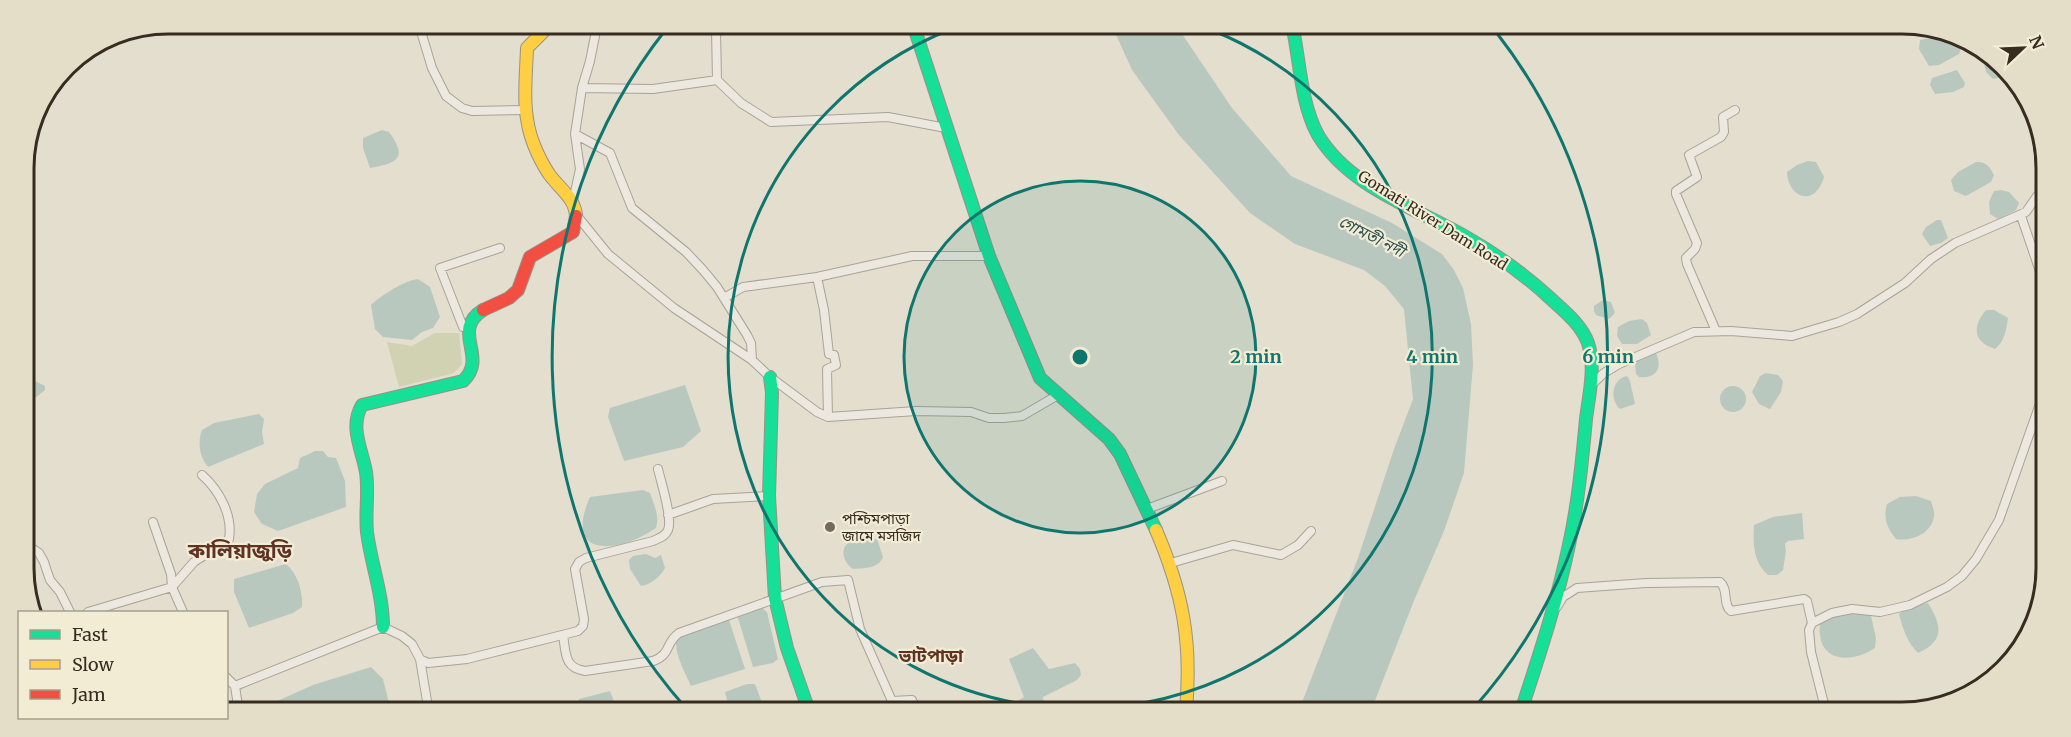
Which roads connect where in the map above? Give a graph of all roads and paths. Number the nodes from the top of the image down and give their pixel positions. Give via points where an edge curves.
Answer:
1 (1294, 34) edge
2 (422, 35) edge
3 (540, 35) edge
4 (595, 35) edge
5 (716, 35) edge
6 (916, 35) edge
7 (717, 80) junction
8 (582, 88) junction
9 (525, 110) junction
10 (1735, 110) dead end
11 (946, 128) junction
12 (575, 134) junction
13 (2036, 197) edge
14 (573, 201) junction
15 (2020, 216) junction
16 (578, 217) junction
17 (500, 248) dead end
18 (989, 256) junction
19 (2036, 261) edge
20 (817, 277) junction
21 (724, 298) junction
22 (468, 328) junction
23 (1716, 331) junction
24 (752, 360) junction
25 (770, 377) junction
26 (1590, 386) junction
27 (1058, 395) junction
28 (2036, 415) edge
29 (828, 417) junction
30 (658, 469) dead end
31 (202, 475) dead end
32 (1222, 481) dead end
33 (769, 496) junction
34 (1147, 509) junction
35 (668, 515) junction
36 (153, 522) dead end
37 (1311, 531) dead end
38 (34, 550) edge
39 (1171, 563) junction
40 (172, 587) junction
41 (775, 598) junction
42 (70, 611) edge
43 (91, 611) edge
44 (183, 611) edge
45 (1553, 612) junction
46 (1812, 623) junction
47 (383, 627) junction
48 (563, 635) junction
49 (420, 659) junction
50 (228, 679) edge
51 (235, 686) junction
52 (237, 702) edge
53 (427, 702) edge
54 (806, 702) edge
55 (913, 702) edge
56 (1187, 702) edge
57 (1524, 702) edge
58 (1824, 702) edge

1 - 26 street, Gomati River Dam Road via 1309,114 1319,136 1365,180 1466,238 1540,288 1574,321 1586,339
2 - 9 street via 446,96 462,108
3 - 9 street via 527,48
4 - 8 street
5 - 7 street
6 - 11 street
7 - 8 street via 653,89
7 - 11 street via 741,103 771,122 888,117
8 - 12 street
9 - 14 street via 545,167
10 - 23 street via 1723,117 1721,137 1689,155 1697,177 1678,188 1676,194 1697,243 1686,258 1687,264
11 - 18 street
12 - 14 street via 580,169
12 - 21 street via 610,153 632,208 686,252
13 - 15 street
14 - 16 street
15 - 19 street
15 - 23 street via 1955,243 1930,259 1905,283 1839,322 1792,336
16 - 22 street via 573,232 530,257 523,285 517,292 474,318
16 - 24 street via 608,254 674,308
17 - 22 street via 440,267 464,327
18 - 20 street via 905,257
18 - 27 street via 1040,378
20 - 21 street via 743,287
20 - 29 street via 829,354 836,359 836,365 827,369
21 - 24 street via 751,343
22 - 47 street via 474,366 469,377 362,405 357,415 366,474 367,534 380,587
23 - 26 street via 1685,335 1619,364
24 - 25 street
25 - 29 street
25 - 33 street
26 - 45 street, Gomati River Dam Road via 1574,516
27 - 29 street via 1022,416 1004,418 971,412 916,411
27 - 34 street via 1109,439
28 - 46 street via 1999,520 1962,576 1939,592 1910,604 1880,612 1832,612
30 - 35 street
31 - 40 street via 212,484 224,507 229,539 194,562
32 - 34 street
33 - 35 street via 712,499
33 - 41 street
34 - 39 street
35 - 48 street via 669,529 663,537 579,562 574,569 583,626
36 - 40 street
37 - 39 street via 1281,555 1233,545
38 - 42 street
39 - 56 street via 1186,622 1190,682
40 - 43 street
40 - 44 street
41 - 48 street via 679,633 662,658 653,661 576,670 568,662
41 - 54 street
41 - 55 street via 822,582 848,580 860,629 892,701
45 - 46 street via 1563,597 1577,588 1720,582 1731,611 1804,599
45 - 57 street, Gomati River Dam Road
46 - 58 street via 1811,652
47 - 49 street via 412,644
47 - 51 street
48 - 49 street via 467,659 428,663
49 - 53 street
50 - 51 street
51 - 52 street

